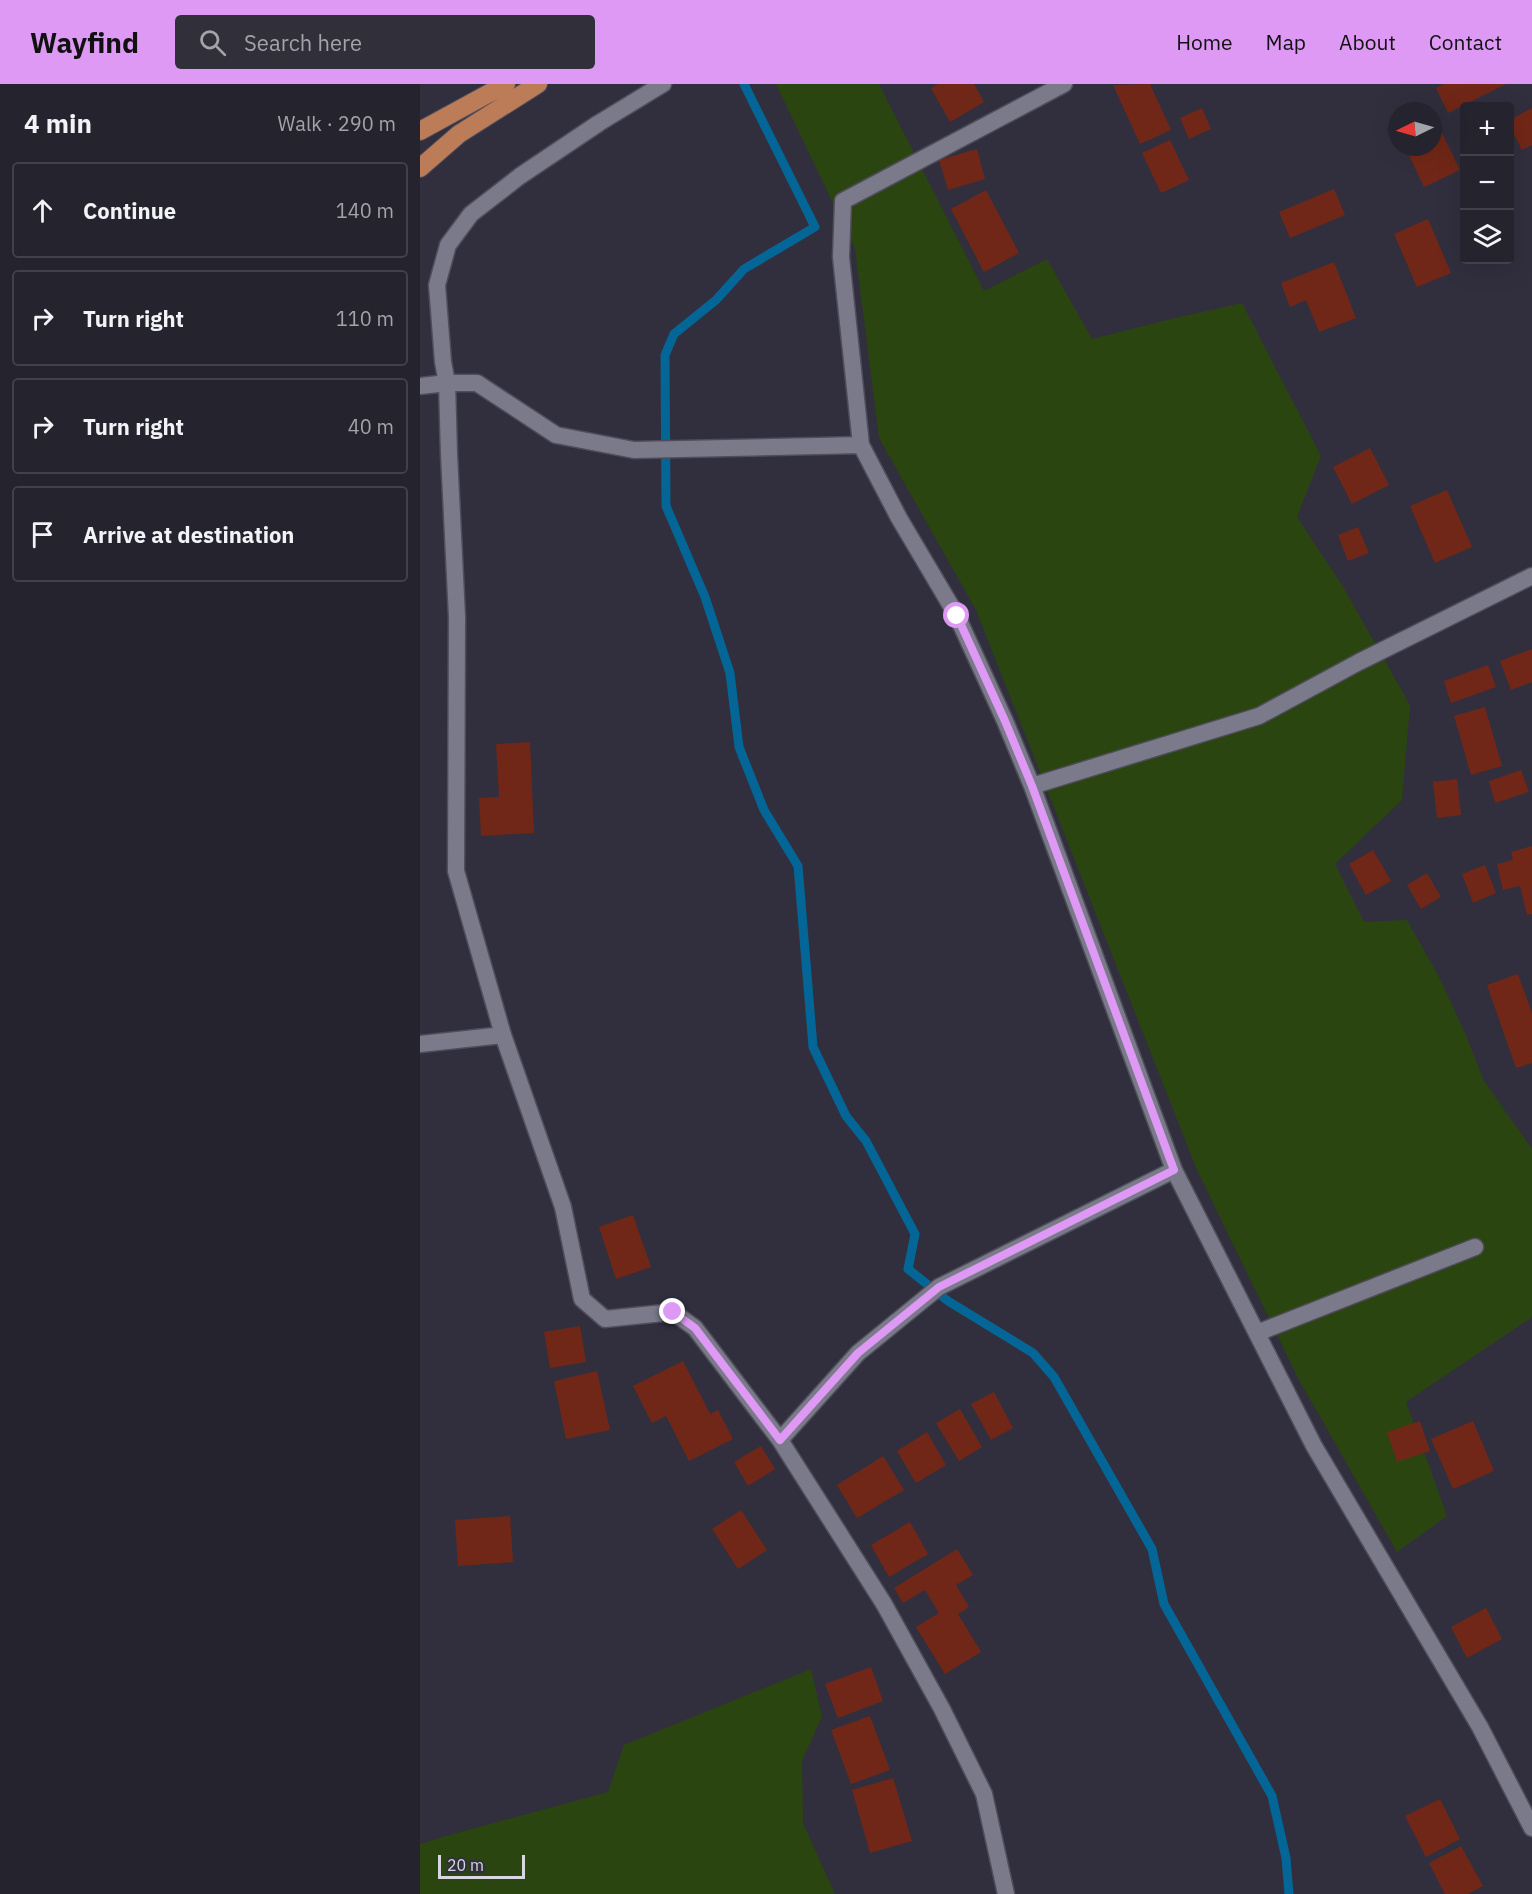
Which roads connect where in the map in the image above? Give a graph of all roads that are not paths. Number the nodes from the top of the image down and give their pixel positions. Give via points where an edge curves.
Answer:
1 (506, 84) edge
2 (538, 84) edge
3 (663, 84) edge
4 (1064, 84) edge
5 (420, 131) edge
6 (420, 168) edge
7 (447, 383) junction
8 (420, 386) edge
9 (861, 445) junction
10 (1532, 576) edge
11 (1032, 786) junction
12 (503, 1035) junction
13 (420, 1044) edge
14 (1174, 1170) junction
15 (1475, 1247) dead end
16 (1257, 1333) junction
17 (780, 1440) junction
18 (1532, 1828) edge
19 (1006, 1894) edge

1 - 5 highway
2 - 6 highway via 459,134
3 - 7 street via 520,176 471,214 448,245 437,285
4 - 9 street via 843,201 841,257
7 - 8 street
7 - 9 street via 477,383 556,435 634,450
7 - 12 street via 457,617 456,871
9 - 11 street via 957,616
10 - 11 street via 1259,716
11 - 14 street
12 - 13 street
12 - 17 street via 563,1207 582,1299 605,1319 673,1312 695,1328
14 - 16 street
14 - 17 street via 939,1287 858,1353
15 - 16 street
16 - 18 street via 1314,1446 1480,1727
17 - 19 street via 884,1604 984,1794

